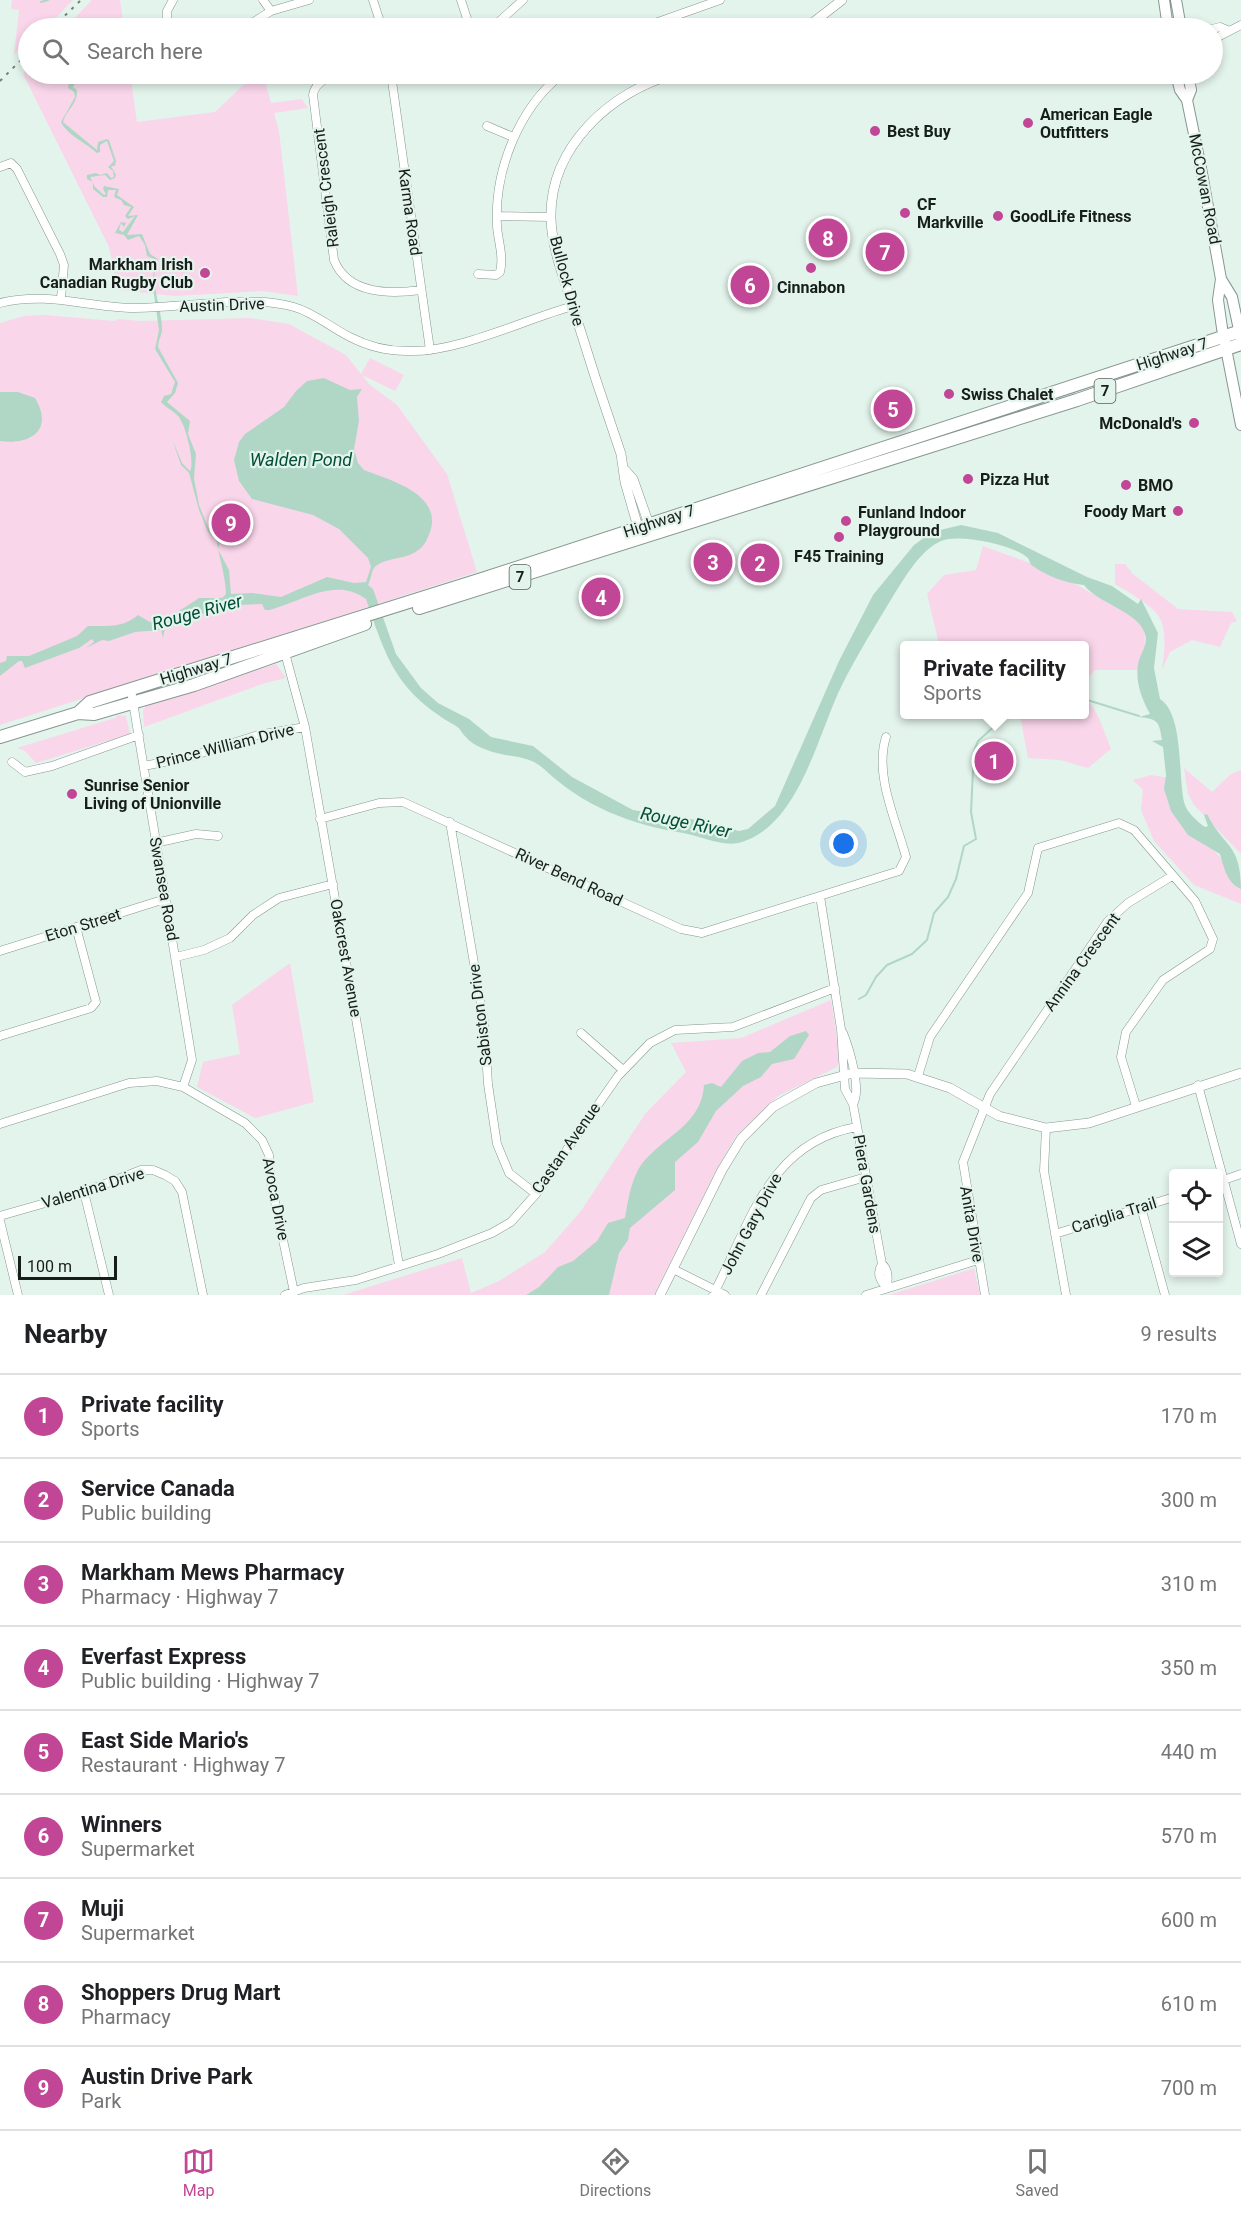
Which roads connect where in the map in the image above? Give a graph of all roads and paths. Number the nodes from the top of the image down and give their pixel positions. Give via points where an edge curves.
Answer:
1 (173, 0) edge
2 (263, 0) edge
3 (309, 0) edge
4 (373, 0) edge
5 (461, 0) edge
6 (523, 0) edge
7 (720, 0) edge
8 (842, 0) edge
9 (1164, 0) edge
10 (1176, 0) edge
11 (271, 11) junction
12 (166, 18) edge
13 (260, 18) edge
14 (379, 18) edge
15 (467, 18) edge
16 (503, 18) edge
17 (669, 18) edge
18 (819, 18) edge
19 (1167, 18) edge
20 (1179, 18) edge
21 (1241, 25) edge
22 (1223, 28) edge
23 (1227, 30) junction
24 (1223, 36) edge
25 (318, 84) edge
26 (391, 84) edge
27 (553, 84) edge
28 (650, 84) edge
29 (1178, 84) edge
30 (1190, 84) edge
31 (1187, 100) junction
32 (488, 126) dead end
33 (513, 137) junction
34 (0, 167) edge
35 (498, 216) junction
36 (551, 217) junction
37 (477, 274) dead end
38 (1221, 279) junction
39 (421, 290) junction
40 (61, 298) junction
41 (0, 303) edge
42 (573, 306) junction
43 (1241, 336) edge
44 (1225, 343) junction
45 (430, 350) junction
46 (1241, 424) edge
47 (646, 528) junction
48 (365, 620) junction
49 (285, 653) junction
50 (132, 696) junction
51 (305, 727) junction
52 (139, 735) junction
53 (0, 737) edge
54 (886, 737) dead end
55 (12, 762) dead end
56 (144, 766) junction
57 (320, 819) junction
58 (450, 822) junction
59 (218, 836) dead end
60 (155, 843) junction
61 (1172, 876) junction
62 (333, 884) junction
63 (820, 896) junction
64 (165, 899) junction
65 (76, 927) junction
66 (0, 951) edge
67 (176, 957) junction
68 (835, 988) junction
69 (581, 1033) dead end
70 (0, 1036) edge
71 (623, 1070) junction
72 (1241, 1073) edge
73 (848, 1074) junction
74 (918, 1076) junction
75 (1198, 1085) junction
76 (183, 1088) junction
77 (1136, 1106) junction
78 (984, 1108) junction
79 (0, 1124) edge
80 (858, 1127) junction
81 (1046, 1128) junction
82 (966, 1154) joint
83 (1218, 1169) edge
84 (1241, 1174) edge
85 (866, 1177) junction
86 (1223, 1180) edge
87 (1223, 1187) edge
88 (84, 1192) junction
89 (536, 1194) junction
90 (1169, 1198) edge
91 (1141, 1207) junction
92 (0, 1216) edge
93 (0, 1221) edge
94 (1055, 1234) junction
95 (1241, 1244) edge
96 (978, 1260) junction
97 (399, 1265) junction
98 (673, 1269) junction
99 (887, 1288) junction
100 (294, 1292) junction
101 (714, 1293) edge
102 (18, 1295) edge
103 (109, 1295) edge
104 (203, 1295) edge
105 (285, 1295) edge
106 (660, 1295) edge
107 (725, 1295) edge
108 (761, 1295) edge
109 (866, 1295) edge
110 (985, 1295) edge
111 (1066, 1295) edge
112 (1165, 1295) edge

1 - 12 street
2 - 11 street
3 - 11 street
4 - 14 street
5 - 15 street
6 - 16 street
7 - 17 street
8 - 18 street
9 - 19 main road
10 - 20 main road
11 - 13 street
21 - 23 street
22 - 23 street
23 - 24 street
25 - 39 street, Raleigh Crescent via 313,95 334,260 361,287 376,292
26 - 39 street, Karma Road
27 - 33 street
28 - 36 street, Bullock Drive via 611,103 582,134 561,171
29 - 31 main road, McCowan Road
30 - 31 main road, McCowan Road
31 - 38 main road, McCowan Road
32 - 33 street
33 - 35 street via 501,180
34 - 40 street via 11,164 17,170 60,254 64,265
35 - 36 street
35 - 37 street via 500,272
36 - 42 street, Bullock Drive via 557,257
38 - 43 main road, McCowan Road via 1232,297
38 - 44 main road, McCowan Road via 1218,300
39 - 45 street, Karma Road
40 - 41 street, Austin Drive
40 - 45 street, Austin Drive via 115,308 276,304 310,313 367,344 407,351
42 - 45 street, Austin Drive
42 - 47 street, Bullock Drive
43 - 44 main road, Highway 7 / 7
44 - 46 main road, McCowan Road
44 - 47 main road, Highway 7 / 7
47 - 48 main road, Highway 7 / 7
48 - 49 main road, Highway 7 / 7
48 - 50 main road, Highway 7 / 7
49 - 50 main road, Highway 7 / 7 via 194,685
49 - 51 street, Oakcrest Avenue
50 - 52 street, Swansea Road
50 - 53 main road, Highway 7 / 7 via 94,714 78,713
51 - 56 street, Prince William Drive via 258,735 189,757
51 - 57 street, Oakcrest Avenue
52 - 55 street via 25,772
52 - 56 street, Swansea Road
54 - 63 street, River Bend Road via 881,759 906,857 904,865 892,874
56 - 60 street, Swansea Road
57 - 58 street, River Bend Road via 390,801 403,802
57 - 62 street, Oakcrest Avenue
58 - 63 street, River Bend Road via 691,932 712,931
58 - 89 street, Sabiston Drive via 484,1022 497,1143 508,1173
59 - 60 street via 196,834
60 - 64 street, Swansea Road
61 - 74 street via 1134,830 1119,823 1040,846 1028,893 930,1037
61 - 77 street via 1201,910 1213,943 1210,950 1163,980 1126,1032 1120,1057
61 - 78 street, Annina Crescent via 1128,903 1108,921
62 - 67 street via 279,898 230,938
62 - 97 street, Oakcrest Avenue
63 - 68 street, Piera Gardens
64 - 65 street, Eton Street
64 - 67 street, Swansea Road
65 - 66 street, Eton Street
65 - 70 street via 96,1002 91,1008
67 - 76 street, Swansea Road via 192,1060
68 - 71 street, Castan Avenue via 733,1027 685,1028 664,1034
68 - 73 street, Piera Gardens
69 - 71 street
71 - 89 street, Castan Avenue
72 - 75 street
73 - 74 street via 888,1072
73 - 80 street, Piera Gardens via 856,1099 853,1104
73 - 98 street via 791,1095 746,1133 727,1160
74 - 78 street via 955,1090
75 - 77 street
75 - 83 street
76 - 79 street, Avoca Drive via 157,1081 129,1083
76 - 100 street, Avoca Drive via 245,1124 262,1140 269,1155
77 - 81 street via 1081,1125
78 - 81 street via 1012,1121
78 - 82 street, Annina Crescent
80 - 85 street, Piera Gardens
80 - 101 street, John Gary Drive via 810,1143 784,1164 768,1185
81 - 94 street via 1044,1166
82 - 96 street, Anita Drive via 963,1174
84 - 86 street
85 - 99 street, Piera Gardens
85 - 108 street via 821,1190 811,1198
87 - 95 street
88 - 92 street, Valentina Drive
88 - 103 street
88 - 104 street, Valentina Drive via 141,1170 153,1170 175,1180 182,1192
89 - 97 street, Castan Avenue via 510,1222 492,1233
90 - 91 street, Cariglia Trail
91 - 94 street, Cariglia Trail
91 - 112 street
93 - 102 street
94 - 111 street
96 - 99 street
96 - 110 street, Anita Drive
97 - 100 street, Castan Avenue via 356,1280
98 - 101 street
98 - 106 street
99 - 109 street
100 - 105 street, Castan Avenue
101 - 107 street

